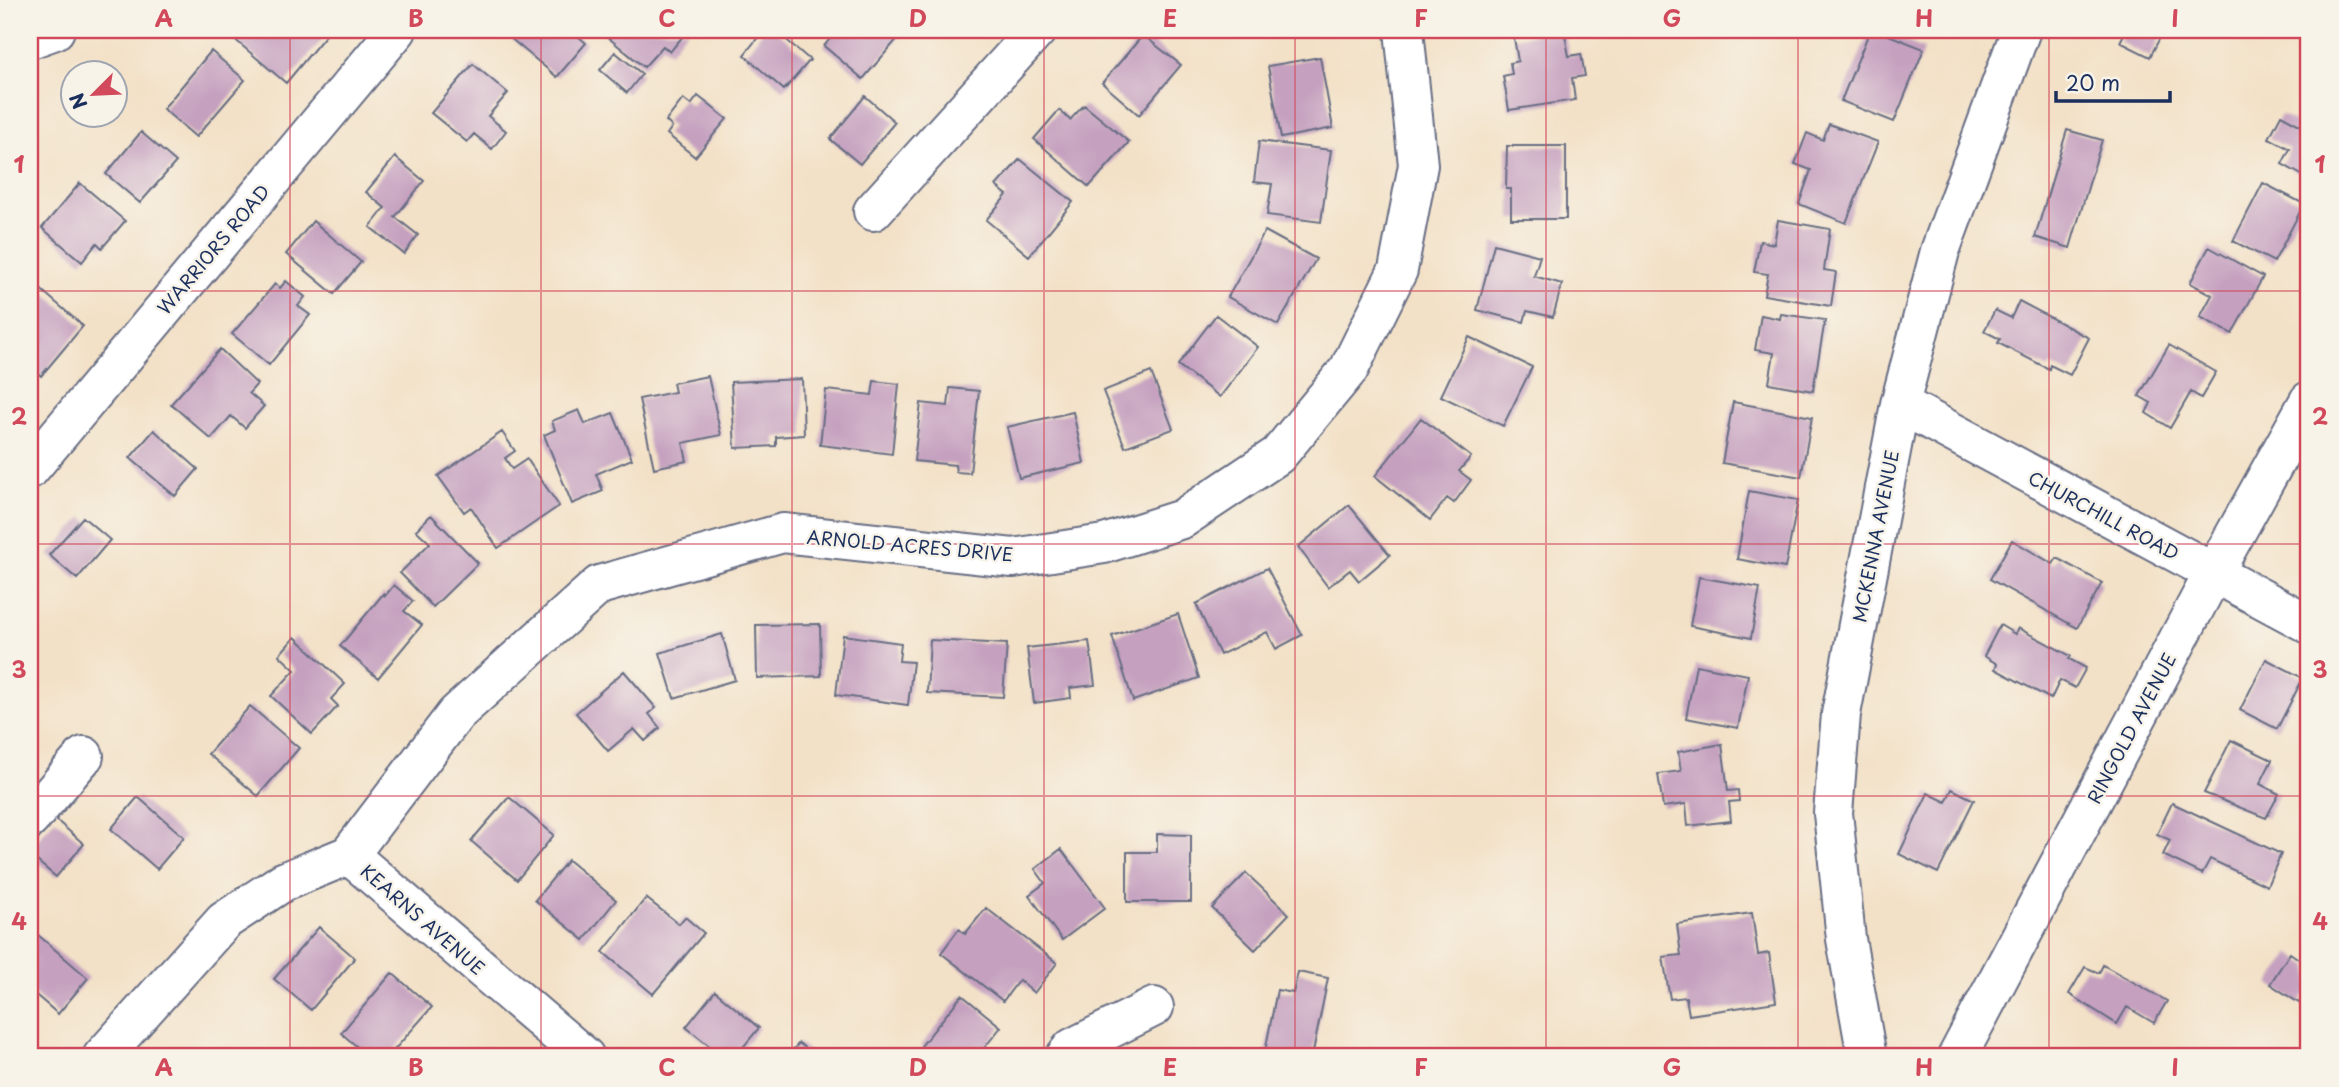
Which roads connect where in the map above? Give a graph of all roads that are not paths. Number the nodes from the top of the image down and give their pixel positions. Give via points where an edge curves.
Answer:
1 (55, 30) edge
2 (397, 30) edge
3 (1037, 30) edge
4 (1404, 30) edge
5 (2021, 30) edge
6 (30, 39) edge
7 (873, 211) dead end
8 (2309, 401) edge
9 (1900, 404) junction
10 (30, 468) edge
11 (2213, 574) junction
12 (2309, 624) edge
13 (84, 756) dead end
14 (30, 819) edge
15 (349, 855) junction
16 (1154, 1007) dead end
17 (102, 1057) edge
18 (584, 1057) edge
19 (1065, 1057) edge
20 (1867, 1057) edge
21 (1957, 1057) edge

1 - 6 street
2 - 10 street, WARRIORS ROAD
3 - 7 street
4 - 15 street, ARNOLD ACRES DRIVE via 1419,165 1398,270 1349,369 1278,454 1182,519 1104,544 1013,558 783,533 599,584 456,715
5 - 9 street, MCKENNA AVENUE via 1940,251
8 - 11 street, RINGOLD AVENUE
9 - 11 street, CHURCHILL ROAD
9 - 20 street, MCKENNA AVENUE via 1841,714 1833,813 1846,939
11 - 12 street, CHURCHILL ROAD
11 - 21 street, RINGOLD AVENUE
13 - 14 street
15 - 17 street, KEARNS AVENUE via 283,882 224,921
15 - 18 street, KEARNS AVENUE
16 - 19 street via 1072,1048

